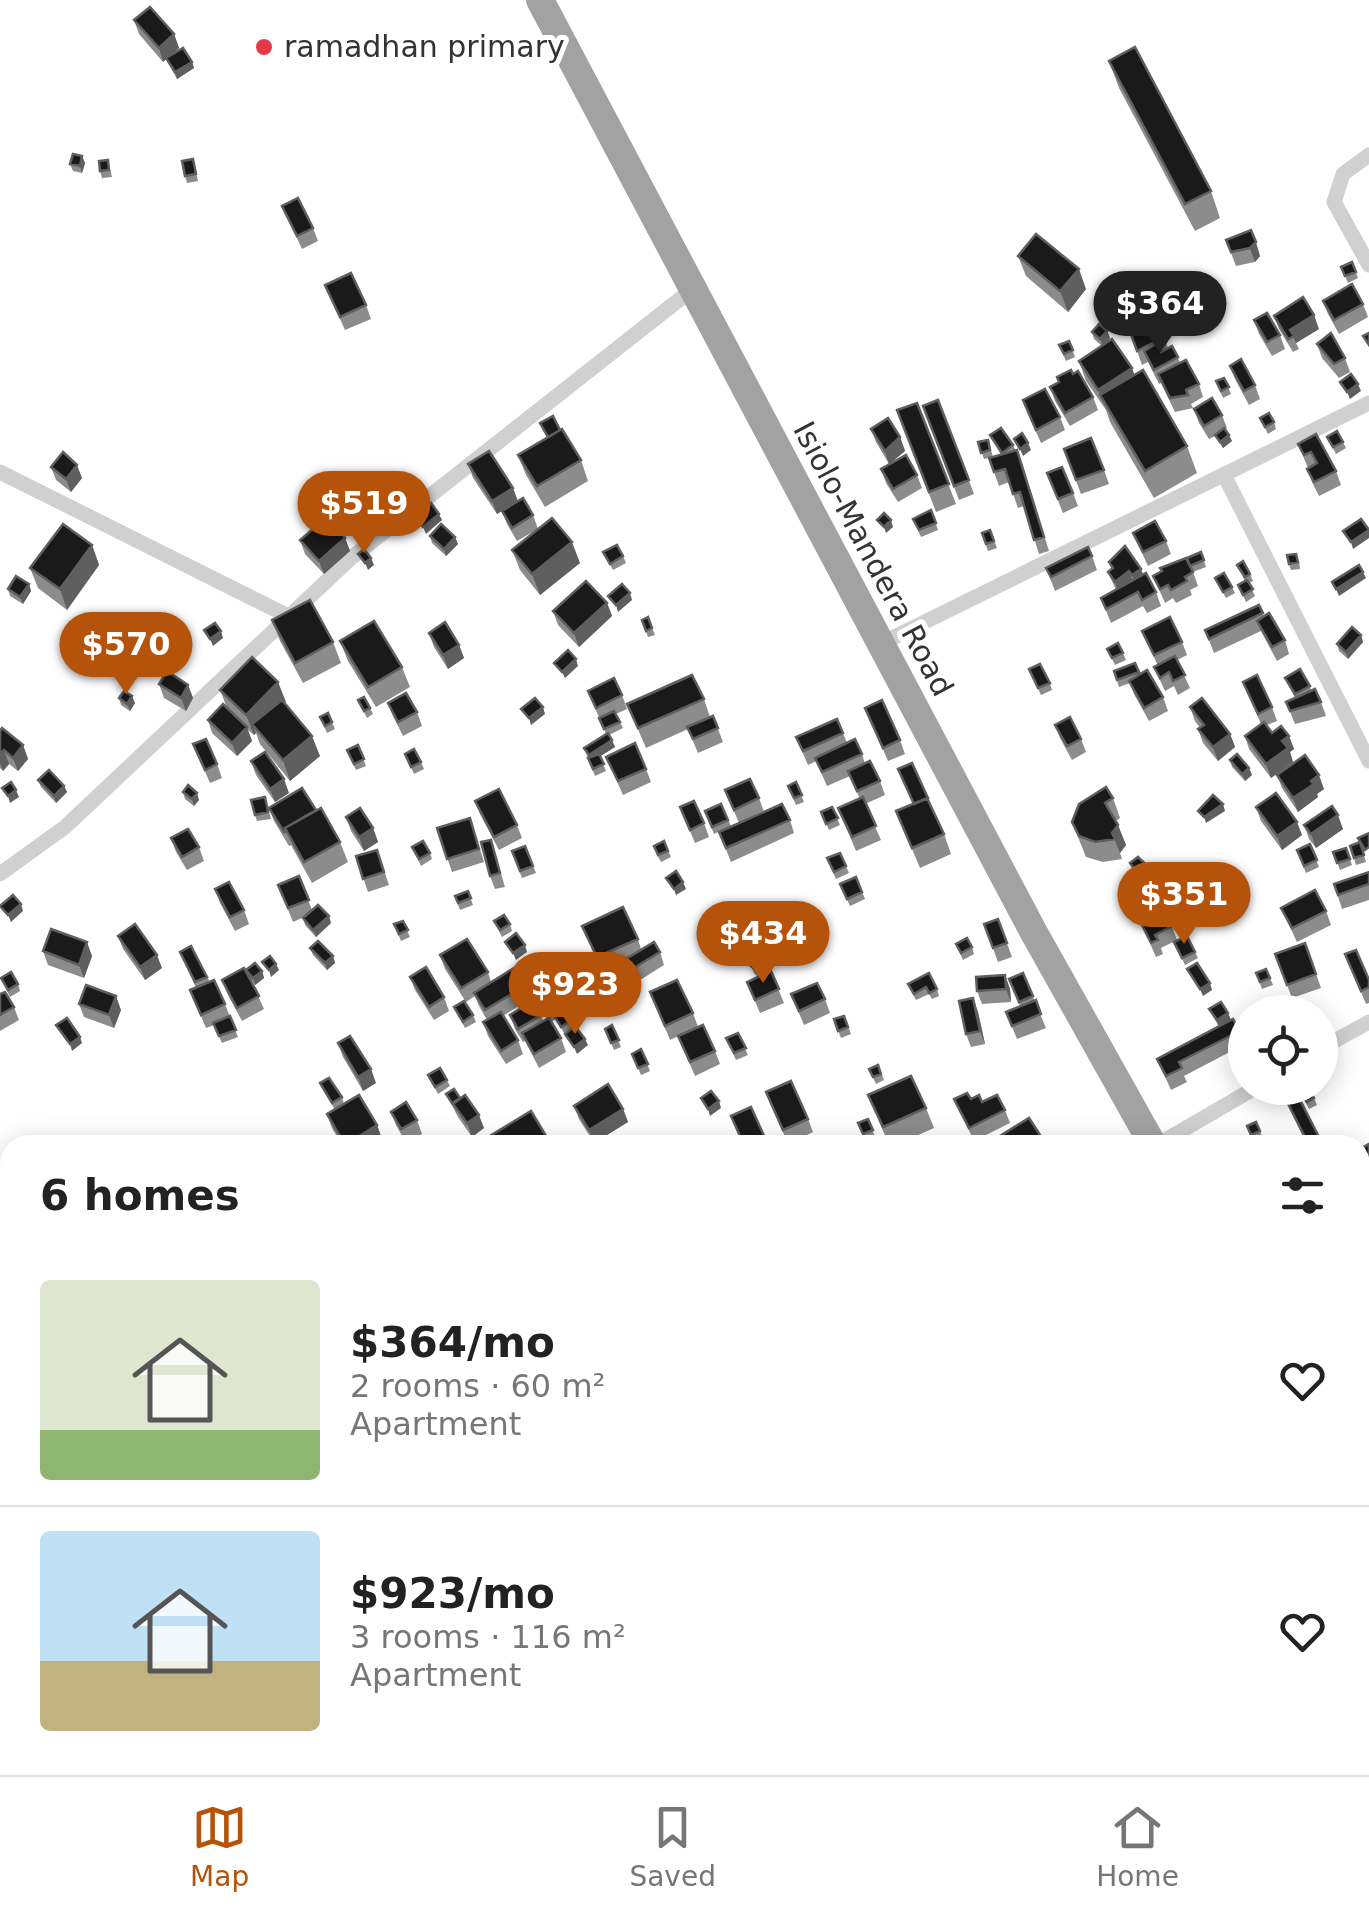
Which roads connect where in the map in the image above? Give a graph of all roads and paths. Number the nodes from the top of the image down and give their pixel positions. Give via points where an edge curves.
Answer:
1 (540, 0) edge
2 (1369, 156) edge
3 (1369, 265) edge
4 (694, 288) junction
5 (1369, 403) edge
6 (0, 472) edge
7 (1224, 476) junction
8 (288, 616) junction
9 (880, 644) junction
10 (1369, 761) edge
11 (0, 874) edge
12 (1369, 1022) edge
13 (1338, 1039) edge
14 (1228, 1104) edge
15 (1149, 1135) edge
16 (1172, 1135) edge

1 - 4 highway, Isiolo-Mandera Road
2 - 3 street via 1343,174 1334,202
4 - 8 street via 365,547
4 - 9 highway, Isiolo-Mandera Road
5 - 7 street
6 - 8 street
7 - 9 street
7 - 10 street
8 - 11 street via 65,827
9 - 15 highway, Isiolo-Mandera Road
12 - 13 street
14 - 16 street

